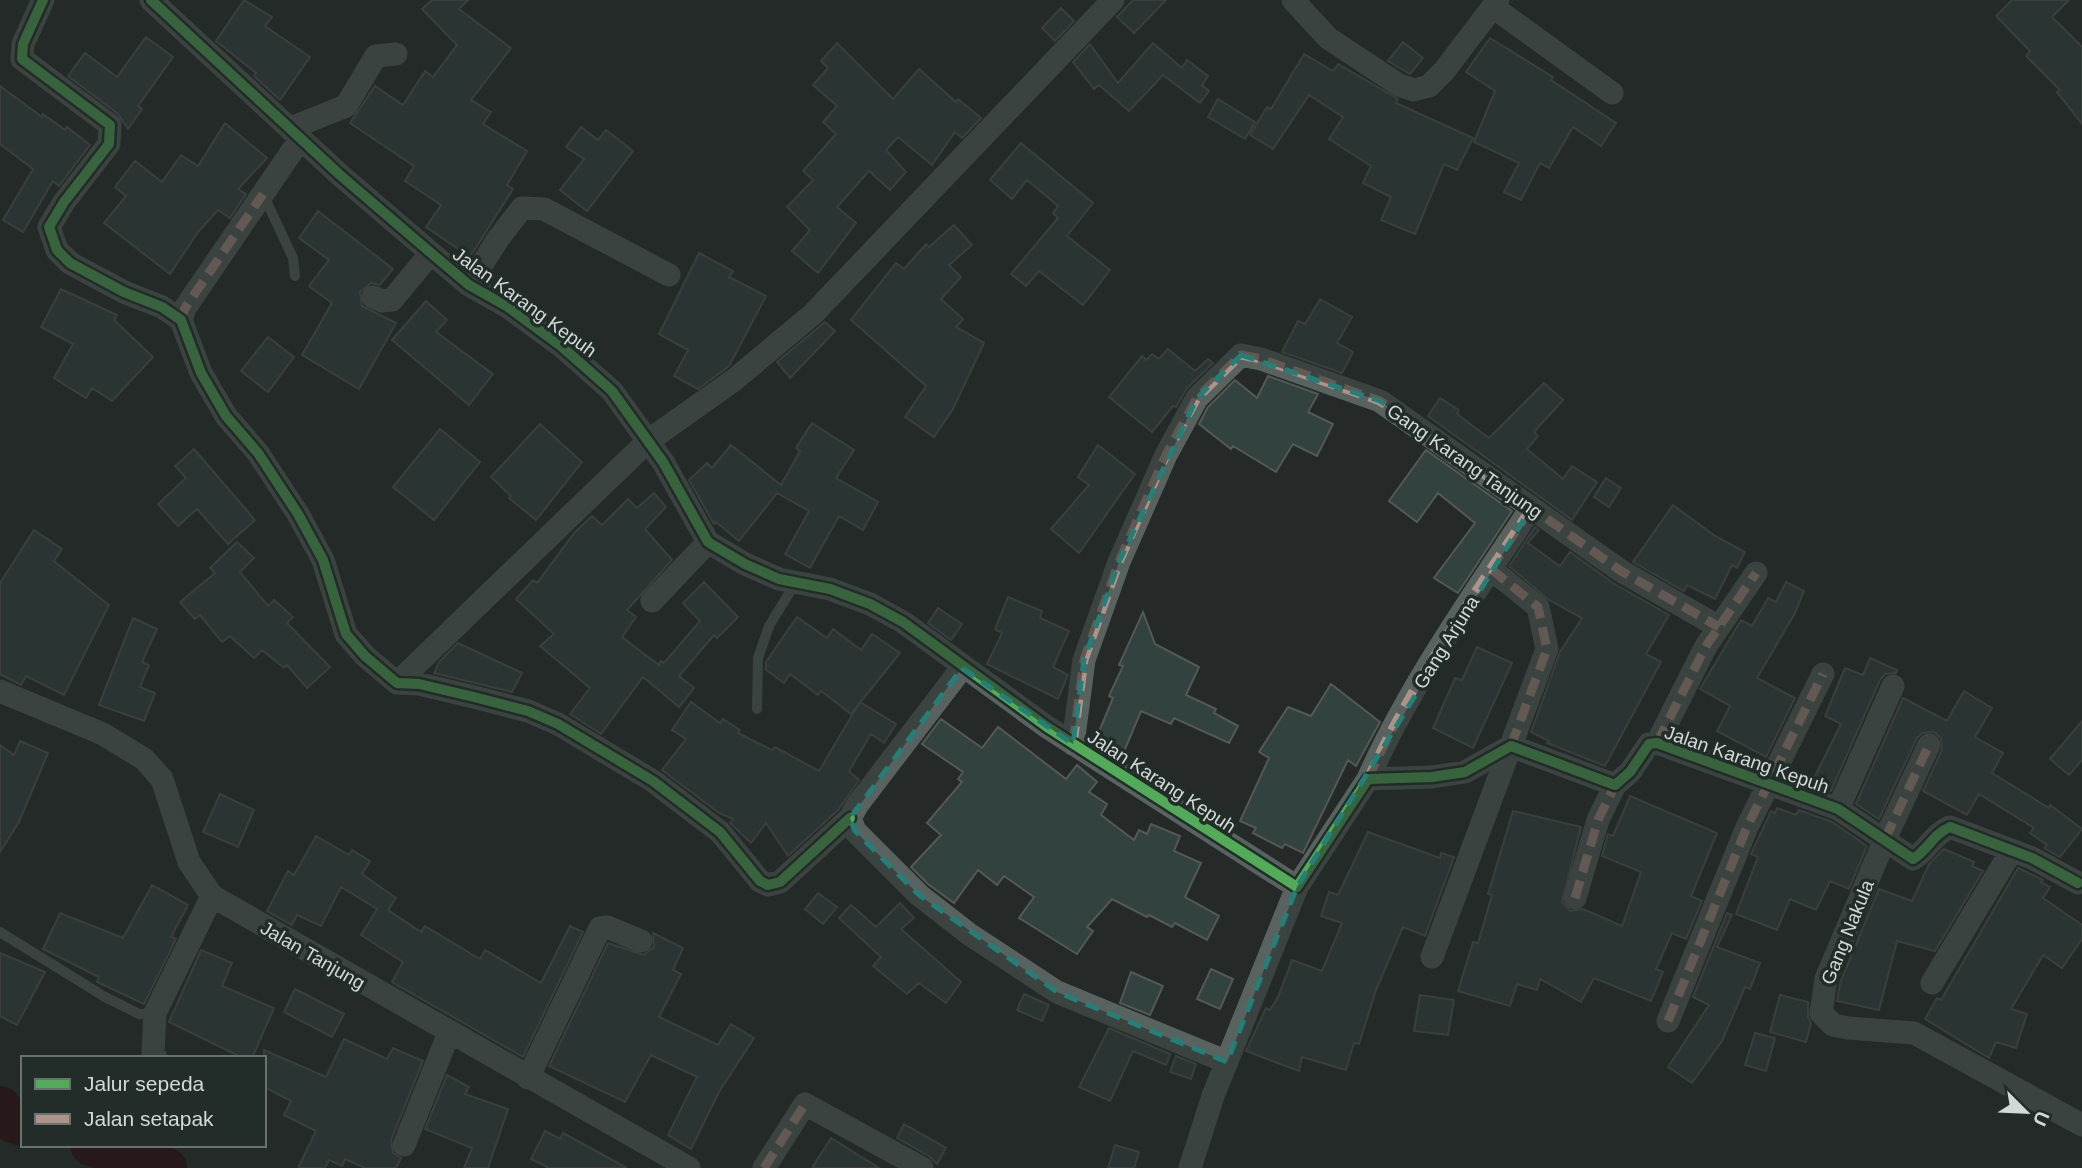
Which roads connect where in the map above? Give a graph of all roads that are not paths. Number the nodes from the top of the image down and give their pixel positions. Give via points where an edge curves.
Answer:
1 (43, 0) edge
2 (151, 0) edge
3 (1113, 0) edge
4 (1293, 0) edge
5 (1495, 3) edge
6 (396, 54) dead end
7 (1612, 93) dead end
8 (296, 133) junction
9 (263, 194) junction
10 (431, 253) junction
11 (669, 275) dead end
12 (295, 276) dead end
13 (469, 285) junction
14 (373, 297) dead end
15 (181, 320) junction
16 (648, 441) junction
17 (1531, 508) junction
18 (708, 542) junction
19 (1491, 569) junction
20 (1756, 573) dead end
21 (796, 582) junction
22 (653, 601) dead end
23 (1719, 627) junction
24 (962, 668) junction
25 (1824, 674) dead end
26 (397, 683) junction
27 (1893, 686) dead end
28 (0, 691) edge
29 (757, 709) dead end
30 (1657, 743) junction
31 (1073, 744) junction
32 (1929, 745) dead end
33 (1511, 746) junction
34 (1368, 779) junction
35 (1769, 783) junction
36 (1615, 785) junction
37 (1838, 809) junction
38 (850, 818) junction
39 (1885, 839) junction
40 (2012, 850) junction
41 (2078, 883) dead end
42 (1297, 887) junction
43 (212, 896) junction
44 (1575, 898) dead end
45 (0, 932) edge
46 (641, 941) dead end
47 (1432, 957) dead end
48 (1932, 983) dead end
49 (155, 1013) junction
50 (1668, 1021) dead end
51 (449, 1033) junction
52 (155, 1056) edge
53 (1227, 1062) junction
54 (528, 1078) junction
55 (2082, 1125) edge
56 (404, 1145) dead end
57 (689, 1168) edge
58 (764, 1168) edge
59 (922, 1168) edge
60 (1190, 1168) edge

1 - 15 street via 23,44 22,59 110,125 109,145 50,227 57,250 70,263
2 - 8 street, Jalan Karang Kepuh
3 - 16 street via 813,314 734,380
4 - 5 street via 1328,38 1414,90 1429,86 1444,71
5 - 7 street
6 - 8 street via 376,56 346,106
8 - 9 street
8 - 10 street, Jalan Karang Kepuh
9 - 12 lane via 293,258
9 - 15 street
10 - 13 street, Jalan Karang Kepuh
10 - 14 street via 392,300
11 - 13 street via 544,209 522,208
13 - 16 street, Jalan Karang Kepuh via 508,307 602,382
15 - 26 street via 201,373 226,416 258,453 323,560 346,634
16 - 18 street, Jalan Karang Kepuh
16 - 26 street
17 - 19 street, Gang Arjuna
17 - 23 street, Gang Karang Tanjung via 1622,571
17 - 31 street, Gang Karang Tanjung via 1380,401 1241,355 1197,398 1166,455 1119,562 1084,660
18 - 21 street, Jalan Karang Kepuh via 745,565
18 - 22 street
19 - 33 street via 1538,607 1546,649
19 - 34 street, Gang Arjuna
20 - 23 street
21 - 24 street, Jalan Karang Kepuh via 870,604 903,622
21 - 29 lane via 769,626 758,658
23 - 30 street
24 - 31 street, Jalan Karang Kepuh
24 - 38 street
25 - 35 street
26 - 38 street via 474,697 558,724 653,781 720,832 768,885 780,882
27 - 37 street
28 - 43 street, Jalan Tanjung via 103,734 144,759 162,779 188,862
30 - 35 street, Jalan Karang Kepuh
30 - 36 street, Jalan Karang Kepuh via 1650,744
31 - 42 street, Jalan Karang Kepuh
32 - 39 street
33 - 34 street via 1465,772
33 - 36 street
33 - 47 street
34 - 42 street
35 - 37 street, Jalan Karang Kepuh
35 - 50 street
36 - 44 street, Jalan Karang Kepuh via 1598,820
37 - 39 street, Jalan Karang Kepuh
38 - 53 street via 855,831 919,895 1057,992
39 - 40 street, Jalan Karang Kepuh via 1913,859 1939,831 1950,827
39 - 55 street, Gang Nakula via 1826,979 1821,1013 1833,1025 1914,1033
40 - 41 street, Jalan Karang Kepuh
40 - 48 street
42 - 53 street
43 - 49 street
43 - 51 street, Jalan Tanjung
45 - 49 lane via 105,997 139,1014
46 - 54 street via 600,928
49 - 52 street
51 - 54 street, Jalan Tanjung
51 - 56 street
53 - 60 street
54 - 57 street, Jalan Tanjung
58 - 59 street via 805,1104

